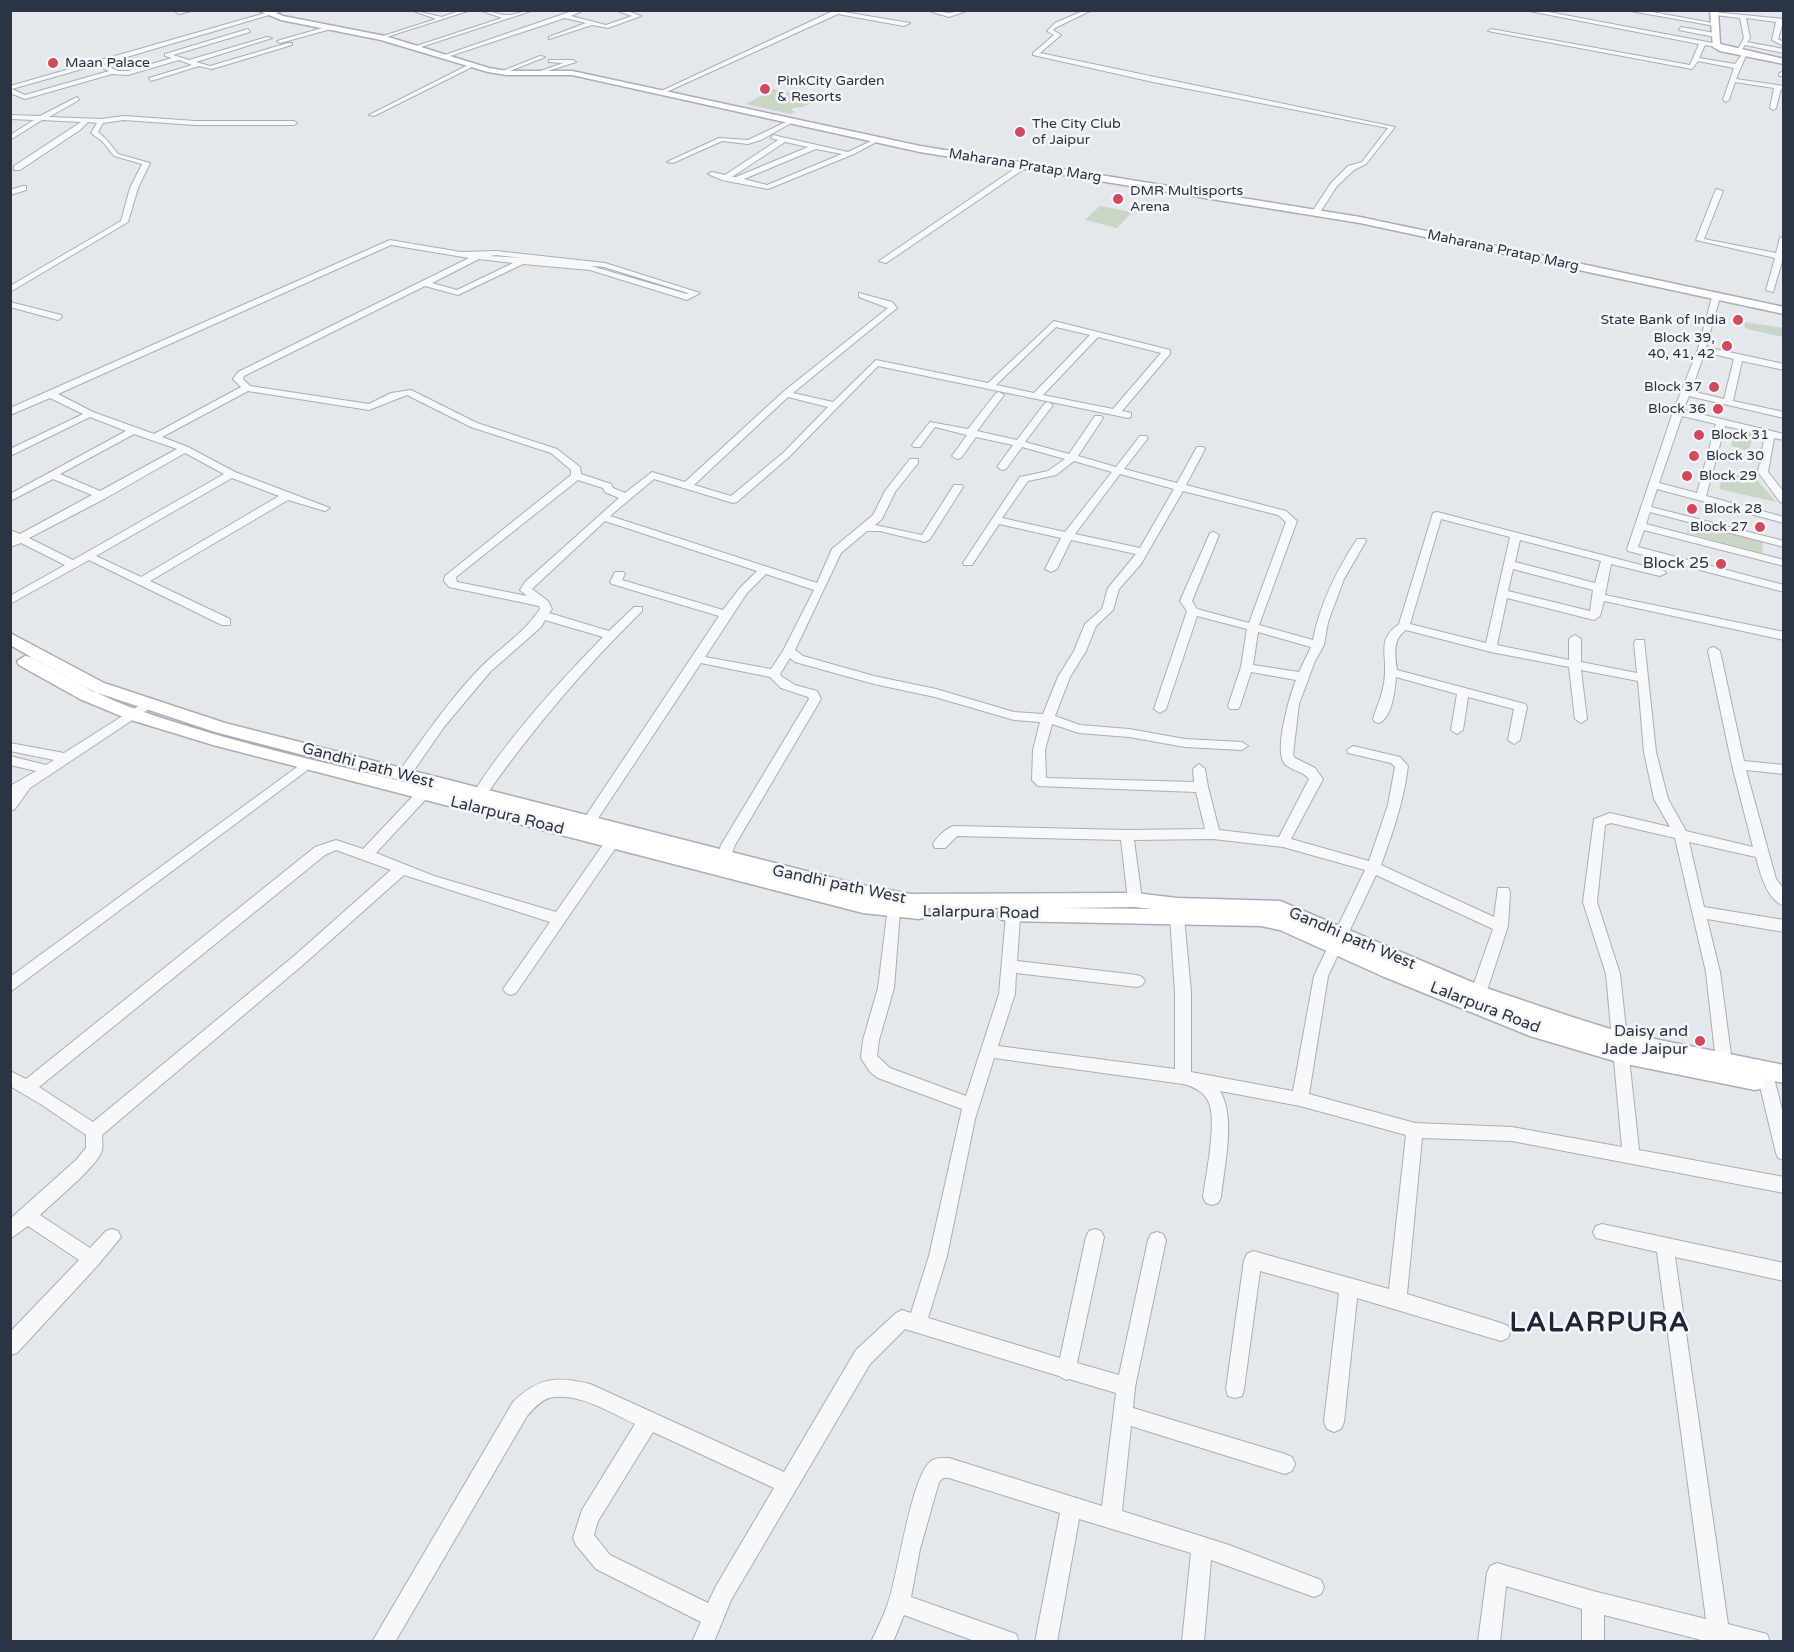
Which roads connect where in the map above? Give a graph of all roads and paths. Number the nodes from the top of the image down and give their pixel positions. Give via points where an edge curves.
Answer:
1 (193, 10) edge
2 (260, 10) edge
3 (416, 10) edge
4 (469, 10) edge
5 (482, 10) edge
6 (522, 10) edge
7 (532, 10) edge
8 (582, 10) edge
9 (617, 10) edge
10 (928, 10) edge
11 (967, 10) edge
12 (1090, 10) edge
13 (1526, 10) edge
14 (1577, 10) edge
15 (1627, 10) edge
16 (1681, 10) edge
17 (179, 12) dead end
18 (838, 12) edge
19 (1537, 12) edge
20 (1641, 12) edge
21 (1715, 12) edge
22 (278, 14) edge
23 (565, 16) junction
24 (1743, 16) junction
25 (507, 17) junction
26 (1571, 18) junction
27 (1674, 18) junction
28 (442, 19) junction
29 (1781, 21) edge
30 (592, 23) junction
31 (1715, 24) junction
32 (228, 25) junction
33 (1663, 25) dead end
34 (333, 28) junction
35 (1677, 28) dead end
36 (245, 30) junction
37 (522, 30) junction
38 (1491, 31) dead end
39 (532, 33) dead end
40 (1715, 34) junction
41 (541, 36) dead end
42 (269, 38) junction
43 (382, 38) junction
44 (551, 38) junction
45 (157, 40) dead end
46 (280, 41) junction
47 (560, 41) dead end
48 (1702, 42) junction
49 (167, 43) junction
50 (1744, 43) junction
51 (1784, 44) edge
52 (412, 47) junction
53 (1719, 47) junction
54 (1784, 51) edge
55 (1741, 53) junction
56 (156, 57) dead end
57 (442, 57) junction
58 (542, 57) dead end
59 (177, 59) junction
60 (1695, 59) junction
61 (552, 61) dead end
62 (188, 62) junction
63 (1784, 62) edge
64 (96, 63) junction
65 (197, 65) junction
66 (470, 66) junction
67 (1735, 66) junction
68 (112, 71) junction
69 (504, 72) junction
70 (540, 73) junction
71 (1781, 75) edge
72 (151, 79) dead end
73 (1733, 80) junction
74 (1778, 87) edge
75 (10, 90) edge
76 (660, 93) junction
77 (77, 99) dead end
78 (1726, 100) dead end
79 (1773, 108) dead end
80 (372, 115) dead end
81 (10, 119) edge
82 (38, 120) junction
83 (101, 121) junction
84 (86, 122) junction
85 (792, 122) junction
86 (294, 123) dead end
87 (772, 136) dead end
88 (10, 138) edge
89 (785, 139) junction
90 (873, 139) junction
91 (816, 147) junction
92 (842, 155) junction
93 (671, 162) dead end
94 (1023, 167) junction
95 (13, 170) edge
96 (712, 174) dead end
97 (725, 178) junction
98 (736, 180) junction
99 (23, 188) dead end
100 (1719, 191) dead end
101 (10, 193) edge
102 (1316, 212) junction
103 (1784, 238) edge
104 (482, 254) junction
105 (1779, 256) junction
106 (527, 258) junction
107 (883, 261) dead end
108 (590, 266) junction
109 (1779, 273) edge
110 (424, 283) junction
111 (10, 290) edge
112 (1770, 290) dead end
113 (862, 295) dead end
114 (1716, 297) junction
115 (10, 304) edge
116 (1784, 309) edge
117 (58, 317) dead end
118 (1096, 334) junction
119 (1702, 349) junction
120 (1738, 357) junction
121 (1784, 367) edge
122 (990, 386) junction
123 (247, 388) junction
124 (46, 393) junction
125 (1686, 393) junction
126 (786, 394) junction
127 (999, 395) dead end
128 (1036, 396) junction
129 (1728, 402) junction
130 (10, 405) edge
131 (833, 405) junction
132 (1048, 405) dead end
133 (10, 412) edge
134 (1116, 412) junction
135 (1678, 412) junction
136 (90, 414) junction
137 (1128, 415) dead end
138 (1784, 415) edge
139 (1098, 418) dead end
140 (1721, 422) junction
141 (134, 430) junction
142 (972, 433) junction
143 (1770, 433) junction
144 (1784, 436) edge
145 (154, 438) junction
146 (1143, 438) dead end
147 (1020, 444) junction
148 (917, 445) dead end
149 (1200, 448) dead end
150 (185, 449) junction
151 (10, 453) edge
152 (957, 456) dead end
153 (1071, 457) junction
154 (914, 461) dead end
155 (1002, 467) dead end
156 (1118, 470) junction
157 (231, 474) junction
158 (53, 475) junction
159 (576, 476) junction
160 (1654, 485) junction
161 (686, 487) junction
162 (958, 487) dead end
163 (1180, 487) junction
164 (102, 496) junction
165 (287, 496) junction
166 (626, 496) junction
167 (10, 498) edge
168 (1701, 498) junction
169 (1784, 500) edge
170 (1732, 506) junction
171 (325, 508) dead end
172 (1646, 508) junction
173 (603, 517) junction
174 (996, 520) junction
175 (1784, 520) edge
176 (1639, 526) junction
177 (865, 528) junction
178 (1727, 529) junction
179 (1214, 535) dead end
180 (1516, 535) junction
181 (16, 536) edge
182 (1067, 537) junction
183 (1361, 541) dead end
184 (10, 544) edge
185 (1784, 544) edge
186 (1142, 552) junction
187 (88, 556) junction
188 (1607, 559) junction
189 (968, 563) dead end
190 (1784, 563) edge
191 (1508, 564) junction
192 (73, 565) junction
193 (1051, 569) dead end
194 (763, 571) junction
195 (1660, 573) dead end
196 (619, 574) dead end
197 (1690, 574) dead end
198 (143, 581) junction
199 (820, 588) junction
200 (1784, 589) edge
201 (1599, 592) junction
202 (1502, 593) junction
203 (1784, 598) edge
204 (10, 602) edge
205 (543, 609) junction
206 (639, 609) dead end
207 (1193, 611) junction
208 (726, 614) junction
209 (226, 622) dead end
210 (1404, 626) junction
211 (1252, 627) junction
212 (610, 635) junction
213 (1784, 636) edge
214 (10, 638) edge
215 (1575, 639) dead end
216 (1640, 643) dead end
217 (1318, 645) junction
218 (1491, 648) junction
219 (789, 651) junction
220 (1714, 651) dead end
221 (10, 652) edge
222 (698, 659) junction
223 (1575, 666) junction
224 (1246, 667) junction
225 (1391, 672) junction
226 (774, 674) junction
227 (1304, 677) junction
228 (1643, 678) junction
229 (1463, 692) junction
230 (1234, 706) dead end
231 (1160, 709) dead end
232 (141, 710) junction
233 (1048, 718) junction
234 (1581, 718) dead end
235 (1379, 719) dead end
236 (1457, 730) dead end
237 (1514, 740) dead end
238 (1242, 746) dead end
239 (10, 747) edge
240 (1353, 750) dead end
241 (67, 758) junction
242 (10, 760) edge
243 (308, 763) junction
244 (1738, 765) junction
245 (1199, 769) dead end
246 (49, 770) junction
247 (1784, 770) edge
248 (403, 776) junction
249 (25, 785) junction
250 (1201, 787) junction
251 (428, 789) junction
252 (10, 791) edge
253 (479, 795) junction
254 (10, 806) edge
255 (588, 823) junction
256 (1213, 834) junction
257 (1681, 834) junction
258 (1127, 835) junction
259 (1283, 842) junction
260 (612, 843) junction
261 (940, 844) dead end
262 (1763, 854) junction
263 (366, 855) junction
264 (721, 864) junction
265 (1373, 867) junction
266 (400, 870) junction
267 (1503, 892) dead end
268 (1135, 900) junction
269 (1784, 901) edge
270 (1014, 908) junction
271 (893, 911) junction
272 (1698, 912) junction
273 (1177, 917) junction
274 (560, 919) junction
275 (1502, 926) junction
276 (1784, 926) edge
277 (1339, 939) junction
278 (1009, 966) junction
279 (1137, 981) dead end
280 (10, 986) edge
281 (511, 989) dead end
282 (1477, 1000) junction
283 (1621, 1047) junction
284 (989, 1050) junction
285 (1724, 1062) junction
286 (10, 1078) edge
287 (1190, 1078) junction
288 (1774, 1078) edge
289 (26, 1088) junction
290 (1300, 1099) junction
291 (971, 1105) junction
292 (1415, 1130) junction
293 (94, 1132) junction
294 (1784, 1153) edge
295 (1631, 1158) junction
296 (1784, 1185) edge
297 (1212, 1197) dead end
298 (27, 1216) junction
299 (10, 1231) edge
300 (1602, 1232) dead end
301 (112, 1237) dead end
302 (1095, 1237) dead end
303 (1157, 1240) dead end
304 (1665, 1246) junction
305 (92, 1259) junction
306 (1784, 1272) edge
307 (1349, 1286) junction
308 (1397, 1300) junction
309 (917, 1324) junction
310 (1501, 1332) dead end
311 (10, 1346) edge
312 (1066, 1371) junction
313 (1126, 1387) junction
314 (1235, 1389) dead end
315 (1122, 1414) junction
316 (648, 1422) junction
317 (1334, 1422) dead end
318 (1285, 1464) dead end
319 (789, 1484) junction
320 (1071, 1507) junction
321 (1111, 1518) junction
322 (1202, 1547) junction
323 (1314, 1587) dead end
324 (1593, 1602) junction
325 (899, 1603) junction
326 (713, 1617) junction
327 (1719, 1637) edge
328 (383, 1641) edge
329 (702, 1641) edge
330 (882, 1641) edge
331 (1008, 1641) edge
332 (1046, 1641) edge
333 (1193, 1641) edge
334 (1489, 1641) edge
335 (1593, 1641) edge
336 (1759, 1641) edge

1 - 17 street
2 - 22 street, Maharana Pratap Marg
3 - 28 street via 413,11
4 - 28 street
5 - 25 street
6 - 25 street
7 - 25 street
8 - 23 street
9 - 30 street via 638,16 606,27
10 - 11 street via 949,15
12 - 102 street via 1053,26 1050,31 1058,35 1035,54 1392,127 1364,163 1351,168 1334,185
13 - 19 street
14 - 26 street
15 - 20 street
16 - 27 street
18 - 18 street via 907,24
18 - 76 street
19 - 26 street
20 - 27 street
21 - 24 street
21 - 31 street
22 - 32 street
22 - 34 street, Maharana Pratap Marg
22 - 36 street
23 - 30 street
23 - 37 street
24 - 29 street
24 - 50 street via 1748,33
25 - 52 street
26 - 48 street via 1600,27
27 - 31 street
27 - 33 street
28 - 43 street
29 - 51 street via 1775,40
30 - 44 street
31 - 40 street
32 - 36 street
32 - 49 street
34 - 43 street, Maharana Pratap Marg
34 - 46 street
35 - 40 street
36 - 42 street
36 - 59 street via 167,55
37 - 39 street
37 - 57 street
38 - 60 street via 1692,67
40 - 53 street
41 - 44 street
42 - 46 street
42 - 62 street
43 - 52 street, Maharana Pratap Marg
44 - 47 street
45 - 49 street
46 - 65 street via 290,44 215,68
48 - 53 street
48 - 60 street
49 - 64 street
50 - 54 street
50 - 55 street
52 - 57 street, Maharana Pratap Marg
53 - 55 street
55 - 63 street
55 - 67 street
56 - 68 street
57 - 66 street, Maharana Pratap Marg
58 - 69 street
59 - 62 street
59 - 68 street via 128,73
60 - 67 street
61 - 70 street via 573,62
62 - 65 street
64 - 68 street
64 - 75 street
65 - 72 street
66 - 69 street, Maharana Pratap Marg
66 - 80 street
67 - 73 street
68 - 75 street via 25,98
69 - 70 street, Maharana Pratap Marg
70 - 76 street, Maharana Pratap Marg via 572,74
71 - 74 street
73 - 74 street
73 - 78 street
74 - 79 street
76 - 85 street, Maharana Pratap Marg
77 - 82 street
81 - 82 street
82 - 84 street
82 - 88 street
83 - 84 street
83 - 86 street via 124,118
83 - 111 street via 94,133 115,154 146,163 124,222
84 - 95 street
85 - 90 street, Maharana Pratap Marg
85 - 93 street via 759,140 721,139
87 - 89 street
89 - 91 street
89 - 97 street
90 - 92 street
90 - 94 street, Maharana Pratap Marg
91 - 92 street
91 - 98 street
92 - 98 street via 768,186
94 - 102 street, Maharana Pratap Marg
94 - 107 street
96 - 97 street
97 - 98 street
99 - 101 street
100 - 105 street via 1700,240
102 - 114 street, Maharana Pratap Marg
103 - 105 street
104 - 106 street
104 - 110 street
104 - 124 street via 390,242 300,281 301,278 295,278
105 - 109 street
106 - 108 street
106 - 110 street via 458,292
108 - 108 street via 624,269 696,293 687,297
109 - 112 street
110 - 123 street via 242,374 238,379
113 - 126 street via 893,308
114 - 116 street, Maharana Pratap Marg
114 - 119 street
115 - 117 street
118 - 122 street via 1054,324
118 - 128 street
118 - 134 street via 1167,352
119 - 120 street
119 - 125 street
120 - 121 street
120 - 129 street
122 - 128 street
122 - 131 street via 876,363
123 - 145 street
123 - 159 street via 369,406 408,392 474,425 554,451 576,469
124 - 130 street
124 - 133 street
124 - 136 street
125 - 129 street
125 - 135 street
126 - 131 street
126 - 161 street
127 - 142 street
128 - 134 street
129 - 138 street
131 - 161 street via 786,454 733,500
132 - 147 street
134 - 137 street
135 - 140 street
135 - 160 street
136 - 141 street
136 - 151 street
139 - 153 street
140 - 143 street
140 - 168 street
141 - 145 street
141 - 158 street
142 - 147 street
142 - 148 street via 933,424
142 - 152 street
143 - 144 street
143 - 169 street via 1763,472
145 - 150 street
146 - 156 street
147 - 153 street
147 - 155 street
149 - 163 street
150 - 157 street
150 - 164 street
153 - 156 street
153 - 174 street via 1054,472 1024,479
154 - 177 street via 890,491 878,516
156 - 163 street
156 - 182 street
157 - 165 street
157 - 187 street
158 - 164 street
158 - 167 street
159 - 166 street
159 - 205 street via 451,576 453,585
160 - 168 street
160 - 172 street
161 - 166 street via 652,475
162 - 177 street via 925,539
163 - 186 street
163 - 211 street via 1291,518
164 - 181 street
165 - 171 street
165 - 198 street
166 - 173 street
168 - 170 street
170 - 175 street
170 - 178 street
172 - 176 street
172 - 178 street
173 - 194 street
173 - 205 street via 529,584 526,590
174 - 182 street
174 - 189 street
176 - 190 street
176 - 200 street via 1632,549
177 - 199 street via 836,551
178 - 185 street
179 - 207 street via 1186,601
180 - 188 street
180 - 191 street
180 - 210 street via 1437,515
181 - 184 street
181 - 192 street
182 - 186 street
182 - 193 street
183 - 217 street via 1338,579
186 - 233 street via 1113,588 1107,610 1091,624
187 - 192 street
187 - 198 street
188 - 195 street
188 - 201 street
191 - 201 street
191 - 202 street
192 - 204 street
194 - 199 street
194 - 208 street
196 - 208 street via 616,582
197 - 203 street
198 - 209 street
199 - 219 street
201 - 202 street via 1594,616
201 - 213 street
202 - 218 street
205 - 212 street
205 - 248 street via 537,624 486,669
206 - 212 street
207 - 211 street
207 - 231 street
208 - 222 street
210 - 218 street
210 - 225 street via 1393,634 1389,648
211 - 217 street
211 - 224 street
212 - 253 street via 517,742
214 - 232 street, Gandhi path West
215 - 223 street
216 - 228 street
217 - 227 street
218 - 223 street
219 - 226 street
219 - 233 street via 799,659 874,680 1014,716
220 - 244 street
221 - 232 street, Lalarpura Road via 86,695
222 - 226 street
222 - 255 street
223 - 228 street
223 - 234 street
224 - 227 street
224 - 230 street
225 - 229 street
225 - 235 street
226 - 264 street via 780,684 813,694 815,699 728,845
227 - 259 street via 1293,704 1287,755 1316,779
228 - 257 street via 1646,724 1661,799
229 - 236 street
229 - 237 street via 1521,707
232 - 241 street
232 - 243 street, Lalarpura Road via 213,739
232 - 248 street, Gandhi path West
233 - 238 street via 1079,729
233 - 250 street via 1040,750 1039,780 1043,783
239 - 241 street
240 - 265 street via 1395,760 1402,766 1396,805
241 - 246 street
242 - 246 street
243 - 251 street, Lalarpura Road
243 - 280 street
244 - 247 street
244 - 262 street
245 - 250 street
246 - 249 street
248 - 251 street, Gandhi path West
249 - 252 street
249 - 254 street
250 - 256 street
251 - 253 street, Gandhi path West
251 - 260 street, Lalarpura Road
251 - 263 street
253 - 255 street, Gandhi path West
255 - 264 street, Gandhi path West
256 - 258 street
256 - 259 street
257 - 262 street
257 - 272 street
257 - 283 street via 1610,818 1599,822 1590,902 1613,974
258 - 261 street via 954,831
258 - 268 street
259 - 265 street
260 - 264 street, Lalarpura Road
260 - 274 street
262 - 269 street via 1769,880
263 - 266 street
263 - 289 street via 336,845 320,851
264 - 270 street, Gandhi path West via 911,901
264 - 271 street, Lalarpura Road via 863,906
265 - 275 street
265 - 277 street
266 - 274 street
266 - 293 street
267 - 275 street
268 - 270 street, Gandhi path West
268 - 277 street, Gandhi path West via 1280,908
270 - 271 street, Lalarpura Road
270 - 273 street, Lalarpura Road
270 - 278 street
271 - 291 street via 886,988 869,1058 884,1073
272 - 276 street
272 - 285 street via 1713,972
273 - 277 street, Lalarpura Road via 1262,919
273 - 287 street
274 - 281 street
275 - 282 street
277 - 282 street, Lalarpura Road via 1389,970
277 - 290 street via 1321,976
278 - 279 street
278 - 284 street via 1007,994
282 - 283 street, Lalarpura Road via 1530,1027
283 - 285 street
283 - 288 street, Lalarpura Road
283 - 295 street
284 - 287 street
284 - 291 street
285 - 288 street
286 - 289 street
287 - 290 street
287 - 297 street via 1208,1088 1217,1101
288 - 294 street
289 - 293 street
290 - 292 street
291 - 309 street via 938,1256
292 - 295 street via 1512,1134
292 - 308 street
293 - 298 street via 94,1150 82,1166
295 - 296 street
298 - 299 street
298 - 305 street
300 - 304 street
301 - 305 street
302 - 312 street
303 - 313 street
304 - 306 street
304 - 327 street
305 - 311 street
307 - 308 street
307 - 314 street via 1253,1260
307 - 317 street
308 - 310 street
309 - 312 street
309 - 319 street via 902,1319 863,1357
312 - 313 street
313 - 315 street
315 - 318 street
315 - 321 street
316 - 319 street
316 - 326 street via 589,1517 584,1538 603,1562
316 - 328 street via 590,1394 560,1386 535,1393 520,1409
319 - 326 street via 723,1593
320 - 321 street
320 - 325 street via 949,1468 938,1468 931,1476 913,1538
320 - 332 street
321 - 322 street
322 - 323 street
322 - 333 street
324 - 327 street
324 - 334 street via 1497,1573
324 - 335 street
325 - 330 street
325 - 331 street
326 - 329 street
327 - 336 street

